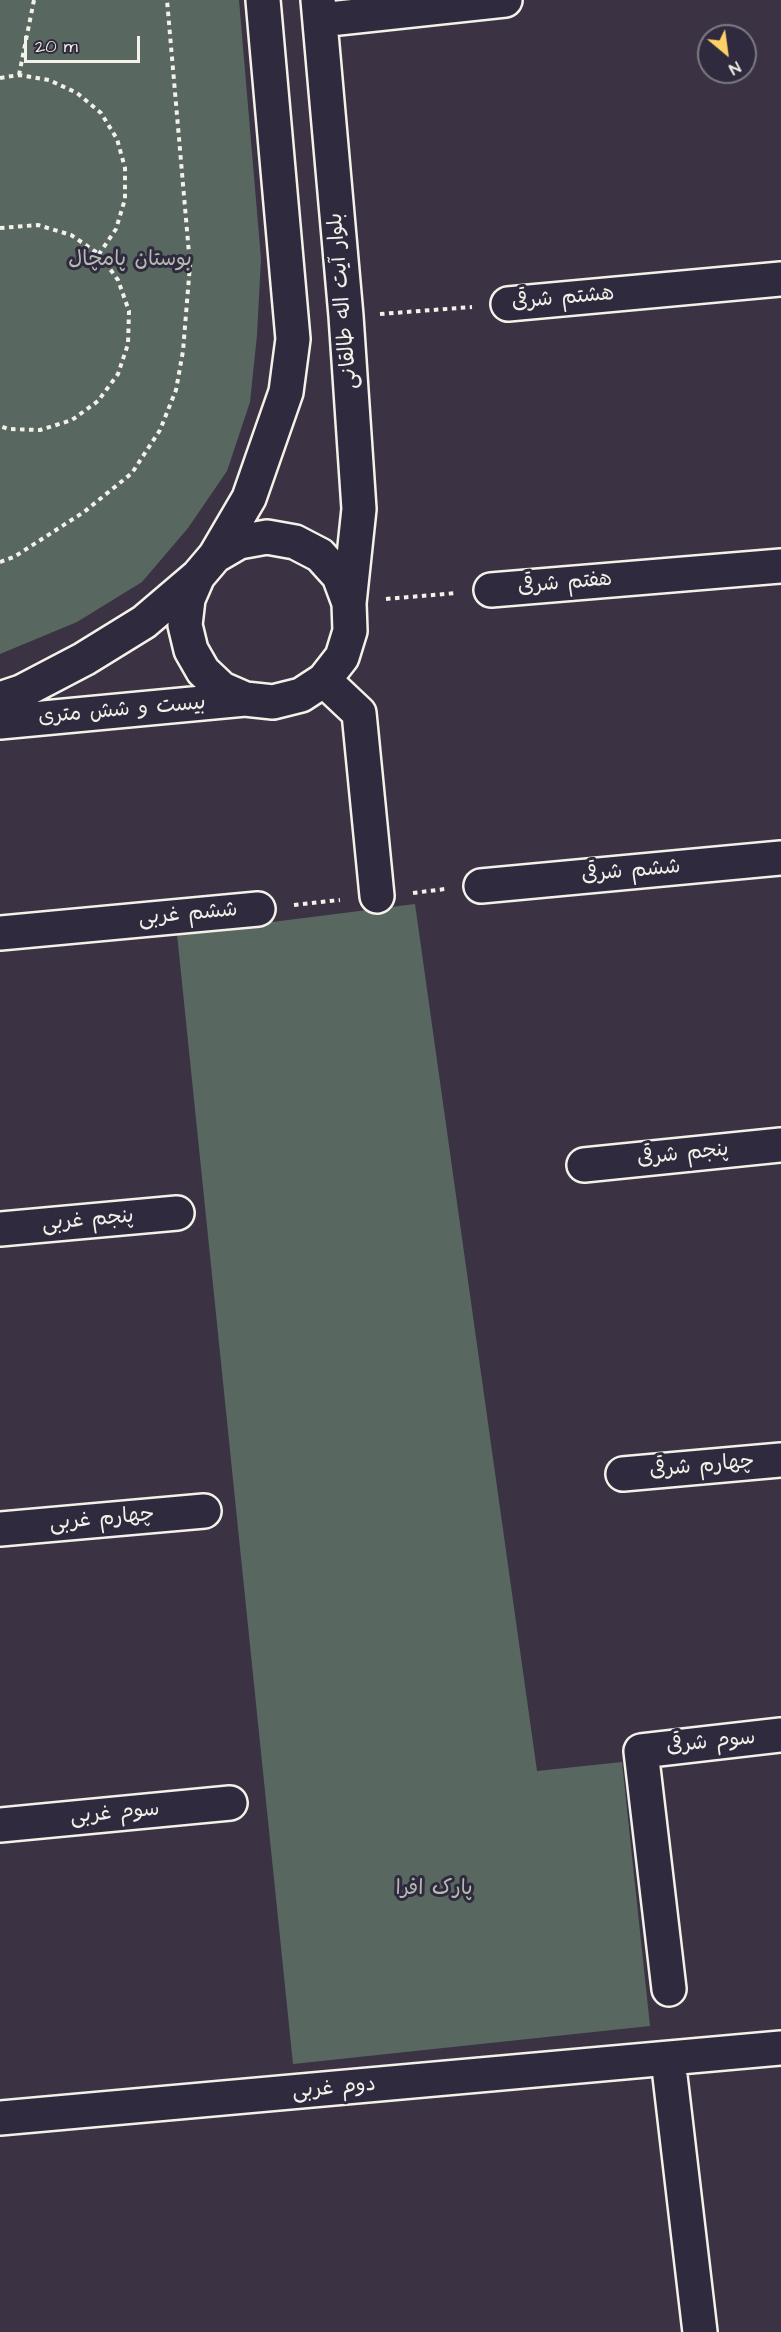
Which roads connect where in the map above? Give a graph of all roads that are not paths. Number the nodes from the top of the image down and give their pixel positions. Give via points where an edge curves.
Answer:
1 (263, 0) edge
2 (505, 0) edge
3 (319, 10) edge
4 (781, 279) edge
5 (508, 304) road end
6 (206, 566) junction
7 (781, 566) edge
8 (491, 590) road end
9 (349, 603) junction
10 (324, 680) junction
11 (0, 699) edge
12 (245, 699) junction
13 (0, 722) edge
14 (781, 858) edge
15 (481, 886) road end
16 (377, 896) road end
17 (258, 909) road end
18 (0, 933) edge
19 (781, 1145) edge
20 (584, 1165) dead end
21 (177, 1214) dead end
22 (0, 1229) edge
23 (781, 1460) edge
24 (623, 1474) dead end
25 (204, 1510) dead end
26 (0, 1529) edge
27 (781, 1735) edge
28 (230, 1803) dead end
29 (0, 1825) edge
30 (669, 1989) dead end
31 (781, 2048) edge
32 (668, 2059) junction
33 (0, 2118) edge
34 (700, 2332) edge

1 - 6 street via 293,339 286,392 249,498
2 - 3 street
3 - 9 street, بلوار آیت اله طالقانی via 359,509
4 - 5 street, هشتم شرقی
6 - 9 street via 239,542 267,537 295,542 320,555 339,576
6 - 11 street, بیست و شش متری via 144,622 21,693
6 - 12 street via 188,599 185,625 191,650 203,671 222,689
7 - 8 street, هفتم شرقی
9 - 10 street via 350,631 342,657
10 - 12 street via 291,698 273,702
10 - 16 street via 359,713
12 - 13 street, بیست و شش متری
14 - 15 street, ششم شرقی
17 - 18 street, ششم غربی
19 - 20 street, پنجم شرقی
21 - 22 street, پنجم غربی
23 - 24 street, چهارم شرقی
25 - 26 street, چهارم غربی
27 - 30 street, سوم شرقی via 641,1751
28 - 29 street, سوم غربی
31 - 32 street, دوم غربی
32 - 33 street, دوم غربی
32 - 34 street

